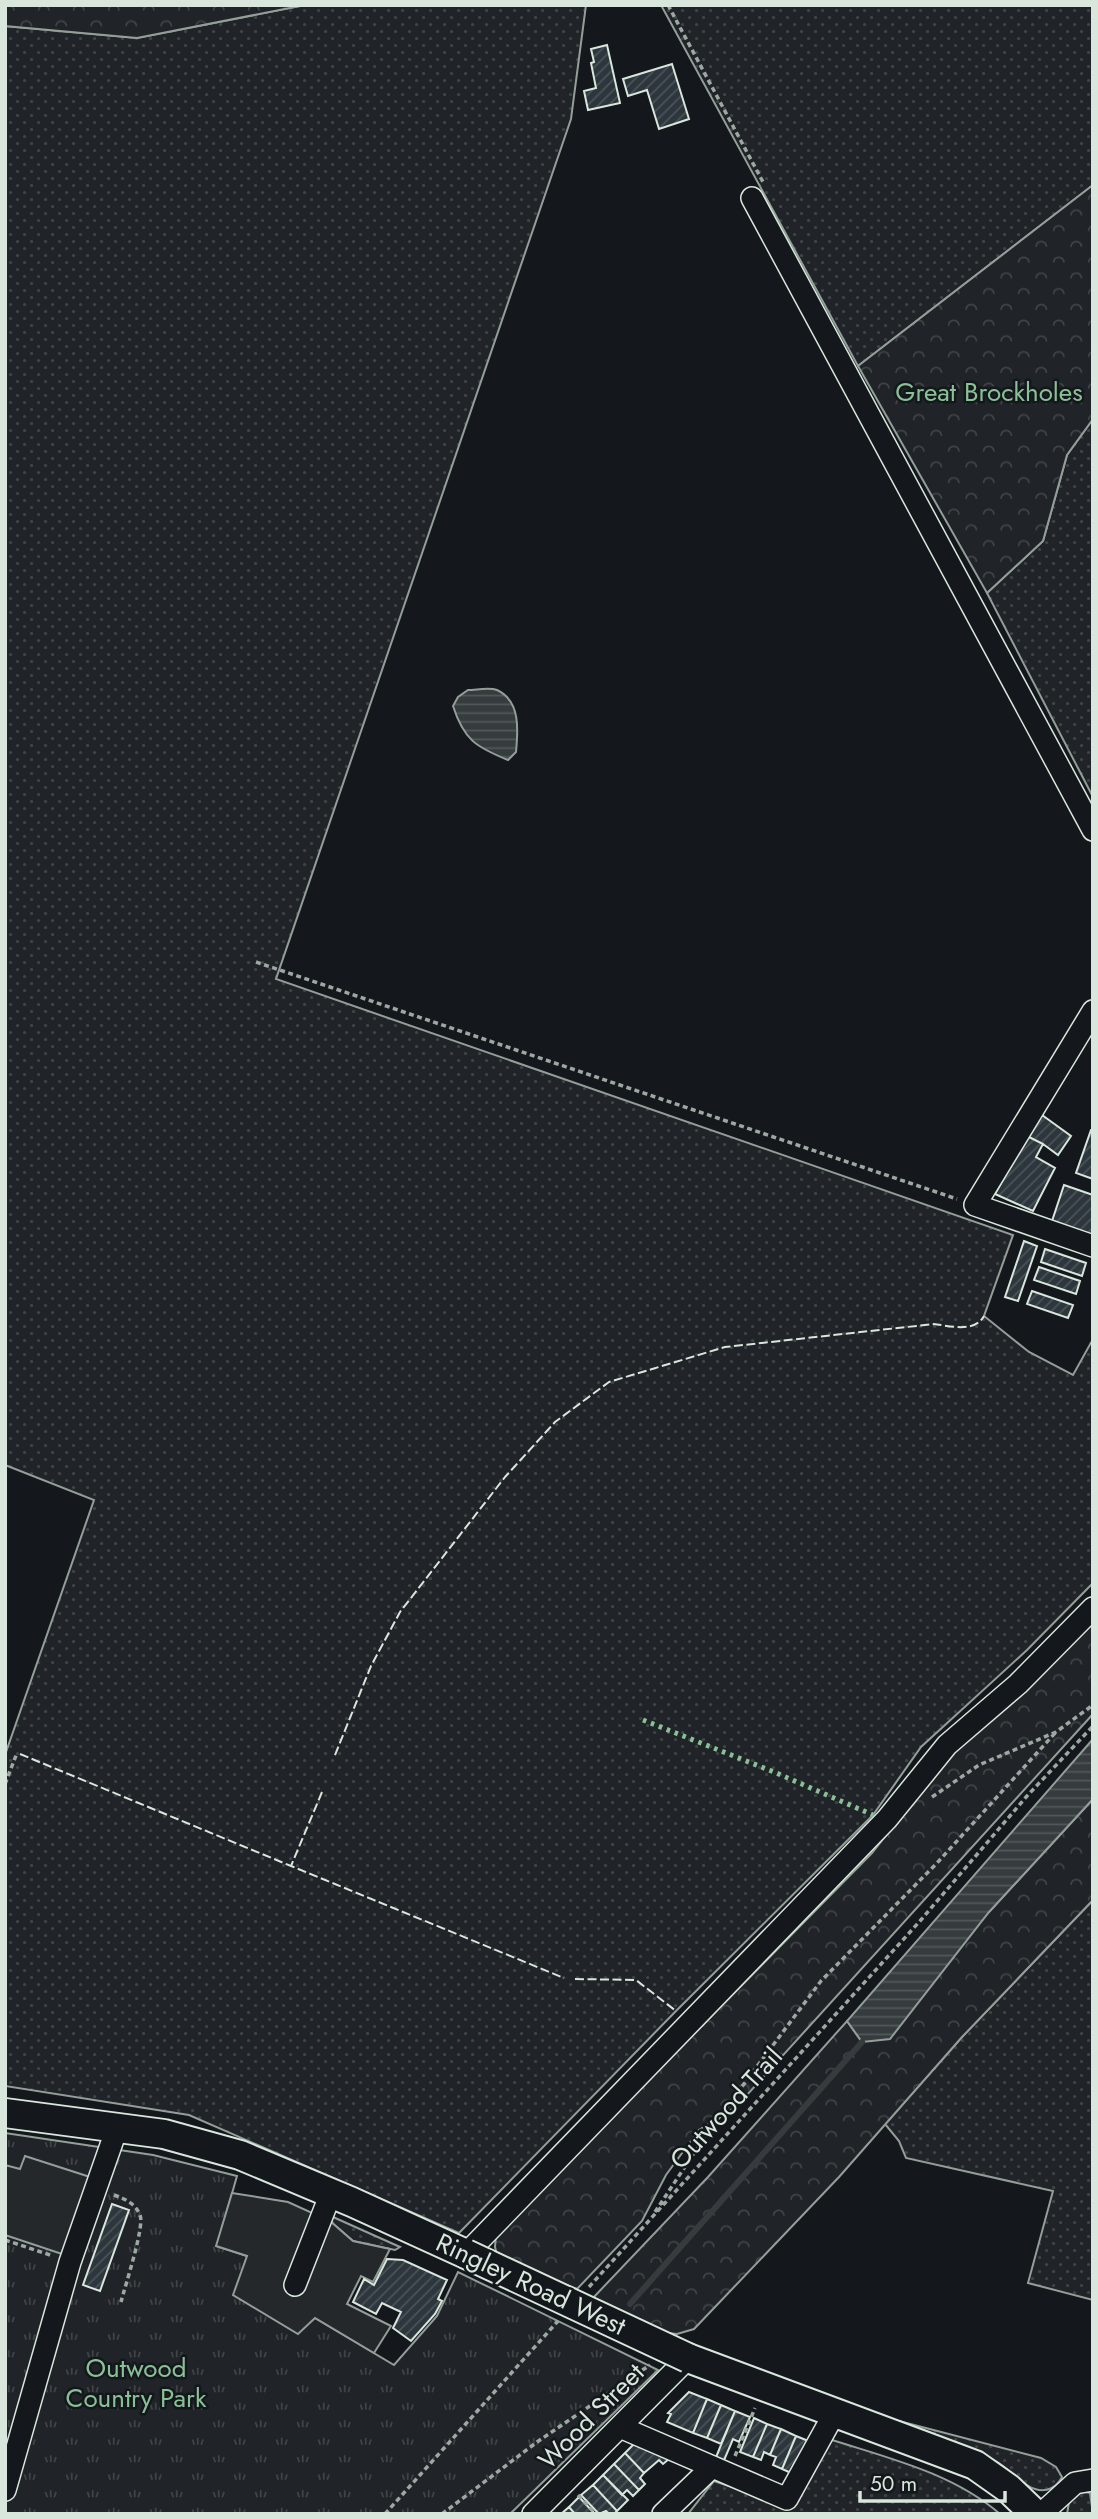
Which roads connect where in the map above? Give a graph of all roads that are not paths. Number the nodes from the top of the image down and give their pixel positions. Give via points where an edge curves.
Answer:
1 (752, 198) dead end
2 (1093, 830) edge
3 (1093, 1012) edge
4 (1093, 1246) edge
5 (1093, 1608) edge
6 (5, 2113) edge
7 (117, 2127) junction
8 (331, 2193) junction
9 (466, 2254) junction
10 (295, 2285) dead end
11 (680, 2354) junction
12 (834, 2414) junction
13 (620, 2427) junction
14 (719, 2470) junction
15 (1093, 2480) edge
16 (5, 2490) edge
17 (533, 2514) edge
18 (663, 2514) edge
19 (1035, 2514) edge
20 (1041, 2514) edge

1 - 2 street
3 - 4 street via 975,1205
5 - 9 street via 1018,1684 947,1745 900,1804
6 - 7 main road, Ringley Road West
7 - 8 main road, Ringley Road West via 164,2134 240,2155
7 - 16 street via 70,2262
8 - 9 main road, Ringley Road West
8 - 10 street
9 - 11 main road, Ringley Road West, bridge
11 - 12 main road, Ringley Road West
11 - 13 street, Wood Street
12 - 14 street via 787,2500
12 - 19 main road, Ringley Road West via 975,2465
13 - 14 street
13 - 17 street, Wood Street
14 - 18 street
15 - 20 street via 1075,2483

